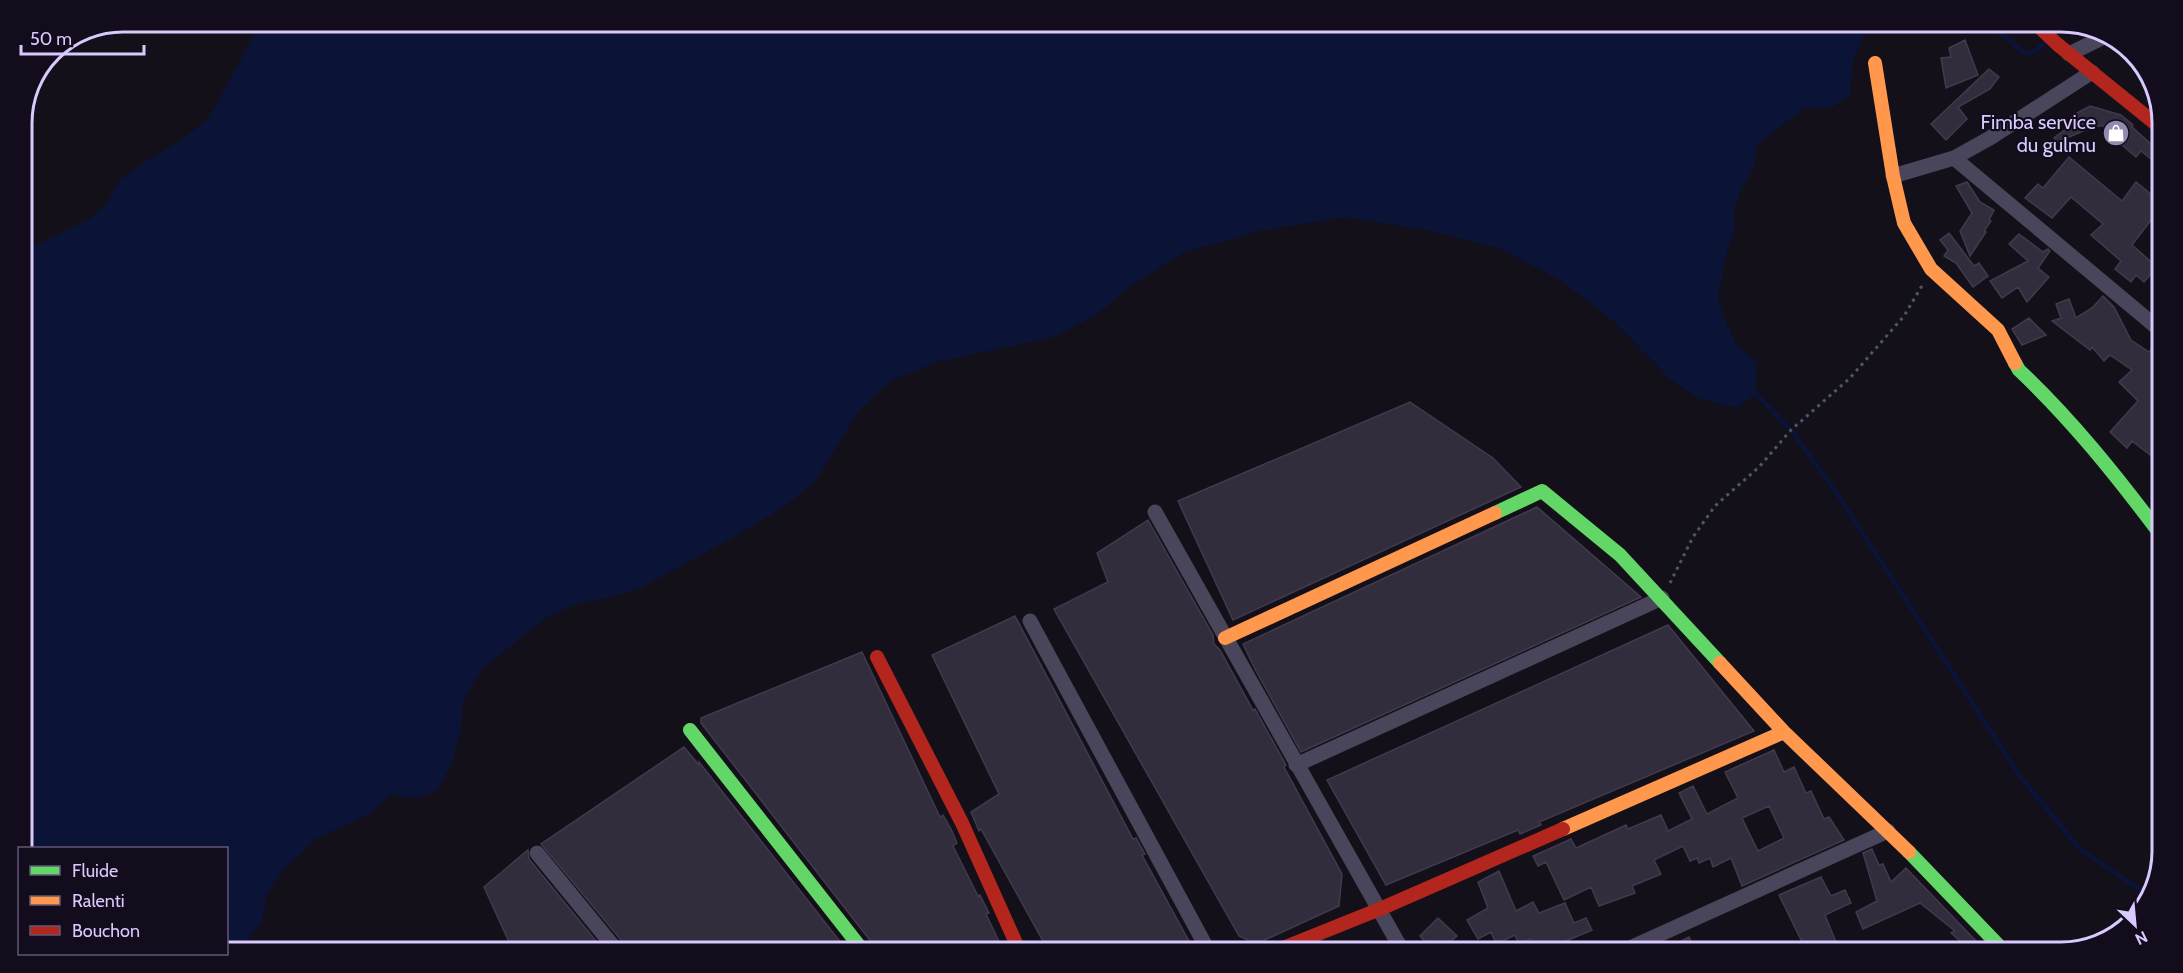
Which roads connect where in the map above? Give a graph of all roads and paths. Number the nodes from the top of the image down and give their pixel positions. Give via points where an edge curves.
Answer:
1 (2042, 31) edge
2 (2098, 40) edge
3 (2069, 54) junction
4 (1875, 63) dead end
5 (2092, 72) junction
6 (2151, 120) edge
7 (1954, 158) junction
8 (1893, 176) junction
9 (1932, 269) junction
10 (2151, 323) edge
11 (1155, 512) dead end
12 (2152, 522) edge
13 (1662, 598) junction
14 (1030, 621) dead end
15 (1225, 638) junction
16 (877, 657) dead end
17 (690, 730) dead end
18 (1785, 732) junction
19 (1296, 765) junction
20 (1888, 831) junction
21 (537, 853) dead end
22 (1380, 909) junction
23 (610, 942) edge
24 (856, 942) edge
25 (1016, 942) edge
26 (1204, 942) edge
27 (1297, 942) edge
28 (1398, 942) edge
29 (1643, 942) edge
30 (1995, 942) edge

1 - 3 street
2 - 3 street
3 - 5 street
4 - 8 street
5 - 6 street
5 - 7 street
7 - 8 street
7 - 10 street
8 - 9 street via 1904,224
9 - 12 street via 1998,330 2019,370 2056,405
9 - 13 path via 1904,316 1850,378 1714,506 1693,537
11 - 15 street
13 - 15 street via 1620,555 1542,491
13 - 18 street
13 - 19 street
14 - 26 street
15 - 19 street
16 - 25 street via 962,823
17 - 24 street
18 - 20 street
18 - 22 street
19 - 22 street
20 - 29 street
20 - 30 street
21 - 23 street
22 - 27 street
22 - 28 street

